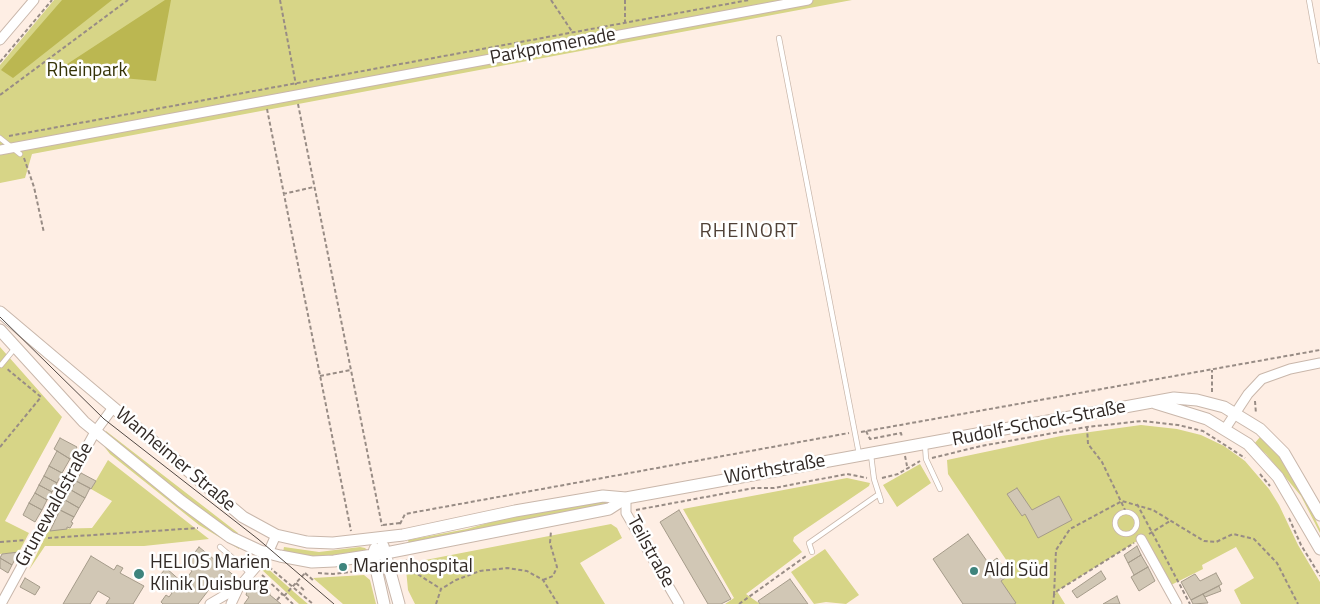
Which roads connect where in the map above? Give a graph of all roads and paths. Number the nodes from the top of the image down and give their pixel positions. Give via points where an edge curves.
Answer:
1 (34, 0) edge
2 (52, 0) edge
3 (128, 0) edge
4 (280, 0) edge
5 (551, 0) edge
6 (625, 0) edge
7 (752, 0) edge
8 (808, 0) edge
9 (1309, 0) edge
10 (625, 23) junction
11 (573, 32) junction
12 (779, 38) dead end
13 (0, 40) edge
14 (1320, 61) edge
15 (0, 62) edge
16 (296, 84) junction
17 (0, 95) edge
18 (299, 95) junction
19 (265, 102) junction
20 (9, 136) dead end
21 (0, 138) edge
22 (0, 150) edge
23 (16, 151) junction
24 (314, 188) junction
25 (282, 194) junction
26 (44, 233) dead end
27 (0, 312) edge
28 (0, 330) edge
29 (16, 346) junction
30 (1320, 363) edge
31 (1, 365) joint
32 (1212, 369) dead end
33 (351, 370) junction
34 (320, 376) junction
35 (1215, 396) dead end
36 (1257, 398) dead end
37 (1153, 403) junction
38 (112, 409) junction
39 (1234, 412) junction
40 (1087, 427) junction
41 (1225, 429) junction
42 (1260, 429) junction
43 (95, 432) junction
44 (925, 445) junction
45 (0, 447) edge
46 (865, 455) junction
47 (926, 459) junction
48 (1247, 459) dead end
49 (1259, 473) dead end
50 (874, 479) junction
51 (1271, 488) dead end
52 (940, 489) dead end
53 (879, 494) junction
54 (626, 498) junction
55 (881, 501) dead end
56 (1122, 501) junction
57 (1137, 504) junction
58 (1126, 512) junction
59 (626, 513) junction
60 (1286, 513) dead end
61 (406, 514) dead end
62 (1320, 515) edge
63 (1170, 521) junction
64 (198, 528) dead end
65 (551, 529) dead end
66 (1135, 530) junction
67 (1153, 531) junction
68 (343, 532) dead end
69 (276, 535) junction
70 (378, 538) junction
71 (1141, 539) junction
72 (35, 540) junction
73 (0, 542) edge
74 (220, 548) dead end
75 (1320, 549) edge
76 (812, 552) joint
77 (386, 553) junction
78 (373, 555) junction
79 (265, 557) junction
80 (395, 568) junction
81 (376, 569) junction
82 (253, 571) junction
83 (310, 572) dead end
84 (305, 573) junction
85 (316, 573) dead end
86 (419, 575) junction
87 (1320, 576) edge
88 (543, 580) junction
89 (314, 581) dead end
90 (296, 583) junction
91 (293, 586) junction
92 (239, 587) junction
93 (441, 589) junction
94 (305, 591) dead end
95 (283, 595) junction
96 (1054, 595) junction
97 (276, 600) dead end
98 (309, 603) edge
99 (1, 604) edge
100 (210, 604) edge
101 (231, 604) edge
102 (293, 604) edge
103 (313, 604) edge
104 (384, 604) edge
105 (399, 604) edge
106 (436, 604) edge
107 (558, 604) edge
108 (679, 604) edge
109 (739, 604) edge
110 (1053, 604) edge
111 (1177, 604) edge
112 (1190, 604) edge
113 (1298, 604) edge

1 - 13 street
2 - 15 path
3 - 17 path
4 - 16 path
5 - 11 path
6 - 10 path
7 - 10 path
8 - 18 street, Parkpromenade
9 - 14 lane
10 - 11 path
11 - 16 path
12 - 46 lane
16 - 18 path
16 - 20 path
18 - 19 street, Parkpromenade
18 - 24 path via 297,101
19 - 23 street, Parkpromenade
19 - 25 path
21 - 23 lane
22 - 23 street, Parkpromenade
23 - 26 path via 30,170
24 - 25 path
24 - 33 path
25 - 34 path
27 - 38 street, Wanheimer Straße
28 - 29 street, Wanheimer Straße
29 - 31 lane
29 - 43 street, Wanheimer Straße
30 - 39 street via 1262,379
31 - 45 path via 42,398
32 - 35 path via 1212,392
33 - 34 path
33 - 61 path via 381,526 400,523
34 - 68 path via 351,531
36 - 42 path via 1256,414 1265,423
37 - 39 street, Rudolf-Schock-Straße via 1174,398 1196,400
37 - 41 street, Rudolf-Schock-Straße via 1207,419
37 - 44 street, Rudolf-Schock-Straße
38 - 43 street, Grunewaldstraße
38 - 69 street, Wanheimer Straße via 228,506
39 - 41 street
39 - 42 street, Rudolf-Schock-Straße
40 - 47 path
40 - 48 path via 1142,421 1178,425 1203,431
40 - 56 path via 1088,444 1102,462
41 - 75 street, Rudolf-Schock-Straße via 1248,444 1278,477
42 - 62 street, Rudolf-Schock-Straße via 1284,453
43 - 72 street, Grunewaldstraße
43 - 79 street, Wanheimer Straße via 209,523
44 - 46 street, Wörthstraße
44 - 47 lane
46 - 50 lane
46 - 54 street, Wörthstraße
47 - 50 path via 907,466 898,474
47 - 52 lane
49 - 51 path
50 - 53 lane
50 - 59 path via 847,474
53 - 55 lane
53 - 76 lane via 809,543
54 - 59 street, Teilstraße
54 - 70 street, Wörthstraße via 603,496
54 - 77 street, Wörthstraße via 609,509
56 - 57 path
56 - 58 path
56 - 96 path via 1070,529 1056,550
57 - 63 path
57 - 67 path
58 - 66 lane via 1137,520
58 - 66 lane via 1116,517 1116,528 1124,534
59 - 108 street, Teilstraße
60 - 87 path
63 - 67 path
63 - 113 path via 1210,542 1233,534 1254,540 1277,563
64 - 72 path
65 - 88 path via 550,543 557,567 553,576
66 - 71 lane
67 - 71 path
67 - 112 path
69 - 70 street, Wanheimer Straße via 300,541 333,543
69 - 79 street
70 - 77 street
70 - 78 street
71 - 96 path
71 - 111 street
72 - 73 path
72 - 99 street, Grunewaldstraße
74 - 82 lane
76 - 109 path
77 - 78 street, Wanheimer Straße
77 - 80 street
78 - 79 street, Wanheimer Straße via 312,562
78 - 81 street
79 - 82 street
79 - 91 path
80 - 86 path
80 - 86 path via 409,559
80 - 105 street
81 - 85 path
81 - 104 street
82 - 92 street
82 - 95 path
83 - 84 path
84 - 89 path
84 - 90 path
86 - 93 path
88 - 93 path via 527,571 507,568 480,571
88 - 107 path
90 - 91 path
90 - 94 path
91 - 95 path
91 - 98 path
92 - 100 street
92 - 101 street
93 - 106 path
95 - 97 path
95 - 102 path
96 - 110 path
98 - 103 path

